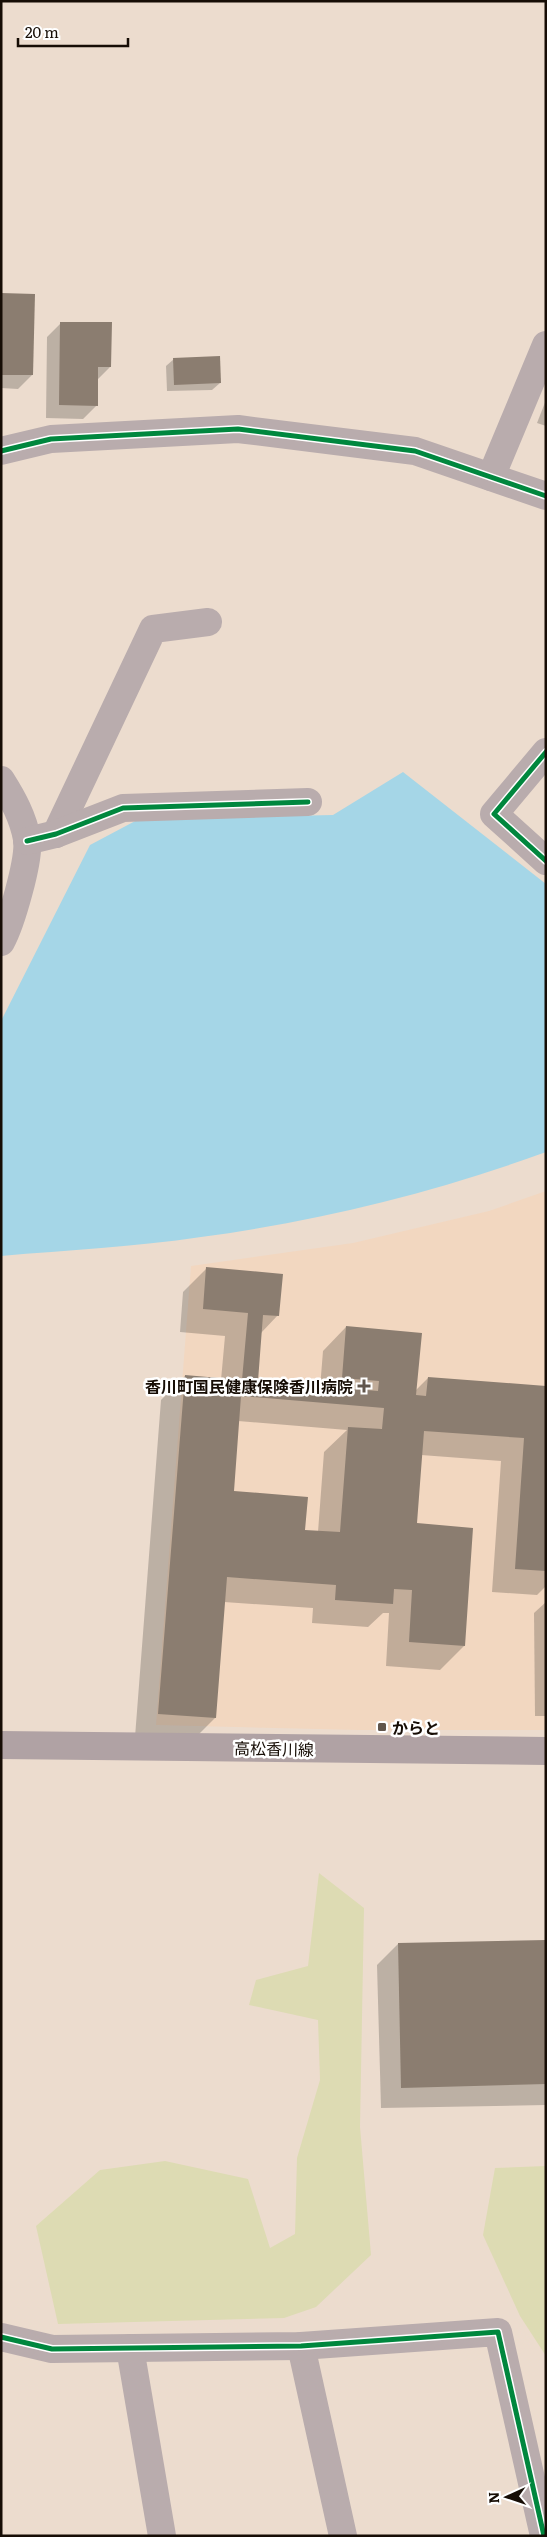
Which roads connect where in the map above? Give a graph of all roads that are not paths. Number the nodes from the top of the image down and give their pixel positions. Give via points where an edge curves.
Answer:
1 (546, 345) edge
2 (1, 451) edge
3 (491, 477) junction
4 (546, 496) edge
5 (208, 622) dead end
6 (546, 752) edge
7 (1, 780) edge
8 (308, 802) dead end
9 (56, 834) junction
10 (27, 841) junction
11 (546, 862) edge
12 (1, 942) edge
13 (1, 1745) edge
14 (546, 1750) edge
15 (1, 2337) edge
16 (301, 2346) junction
17 (130, 2348) junction
18 (162, 2536) edge
19 (343, 2536) edge
20 (544, 2536) edge

1 - 3 street
2 - 3 street via 51,439 238,429 415,451
3 - 4 street
5 - 9 street via 153,629
6 - 11 street via 494,814
7 - 10 street via 17,805
8 - 9 street via 122,808
9 - 10 street
10 - 12 street via 10,927
13 - 14 main road, 高松香川線
15 - 17 street via 52,2349
16 - 17 street
16 - 19 street
16 - 20 street via 498,2332
17 - 18 street

